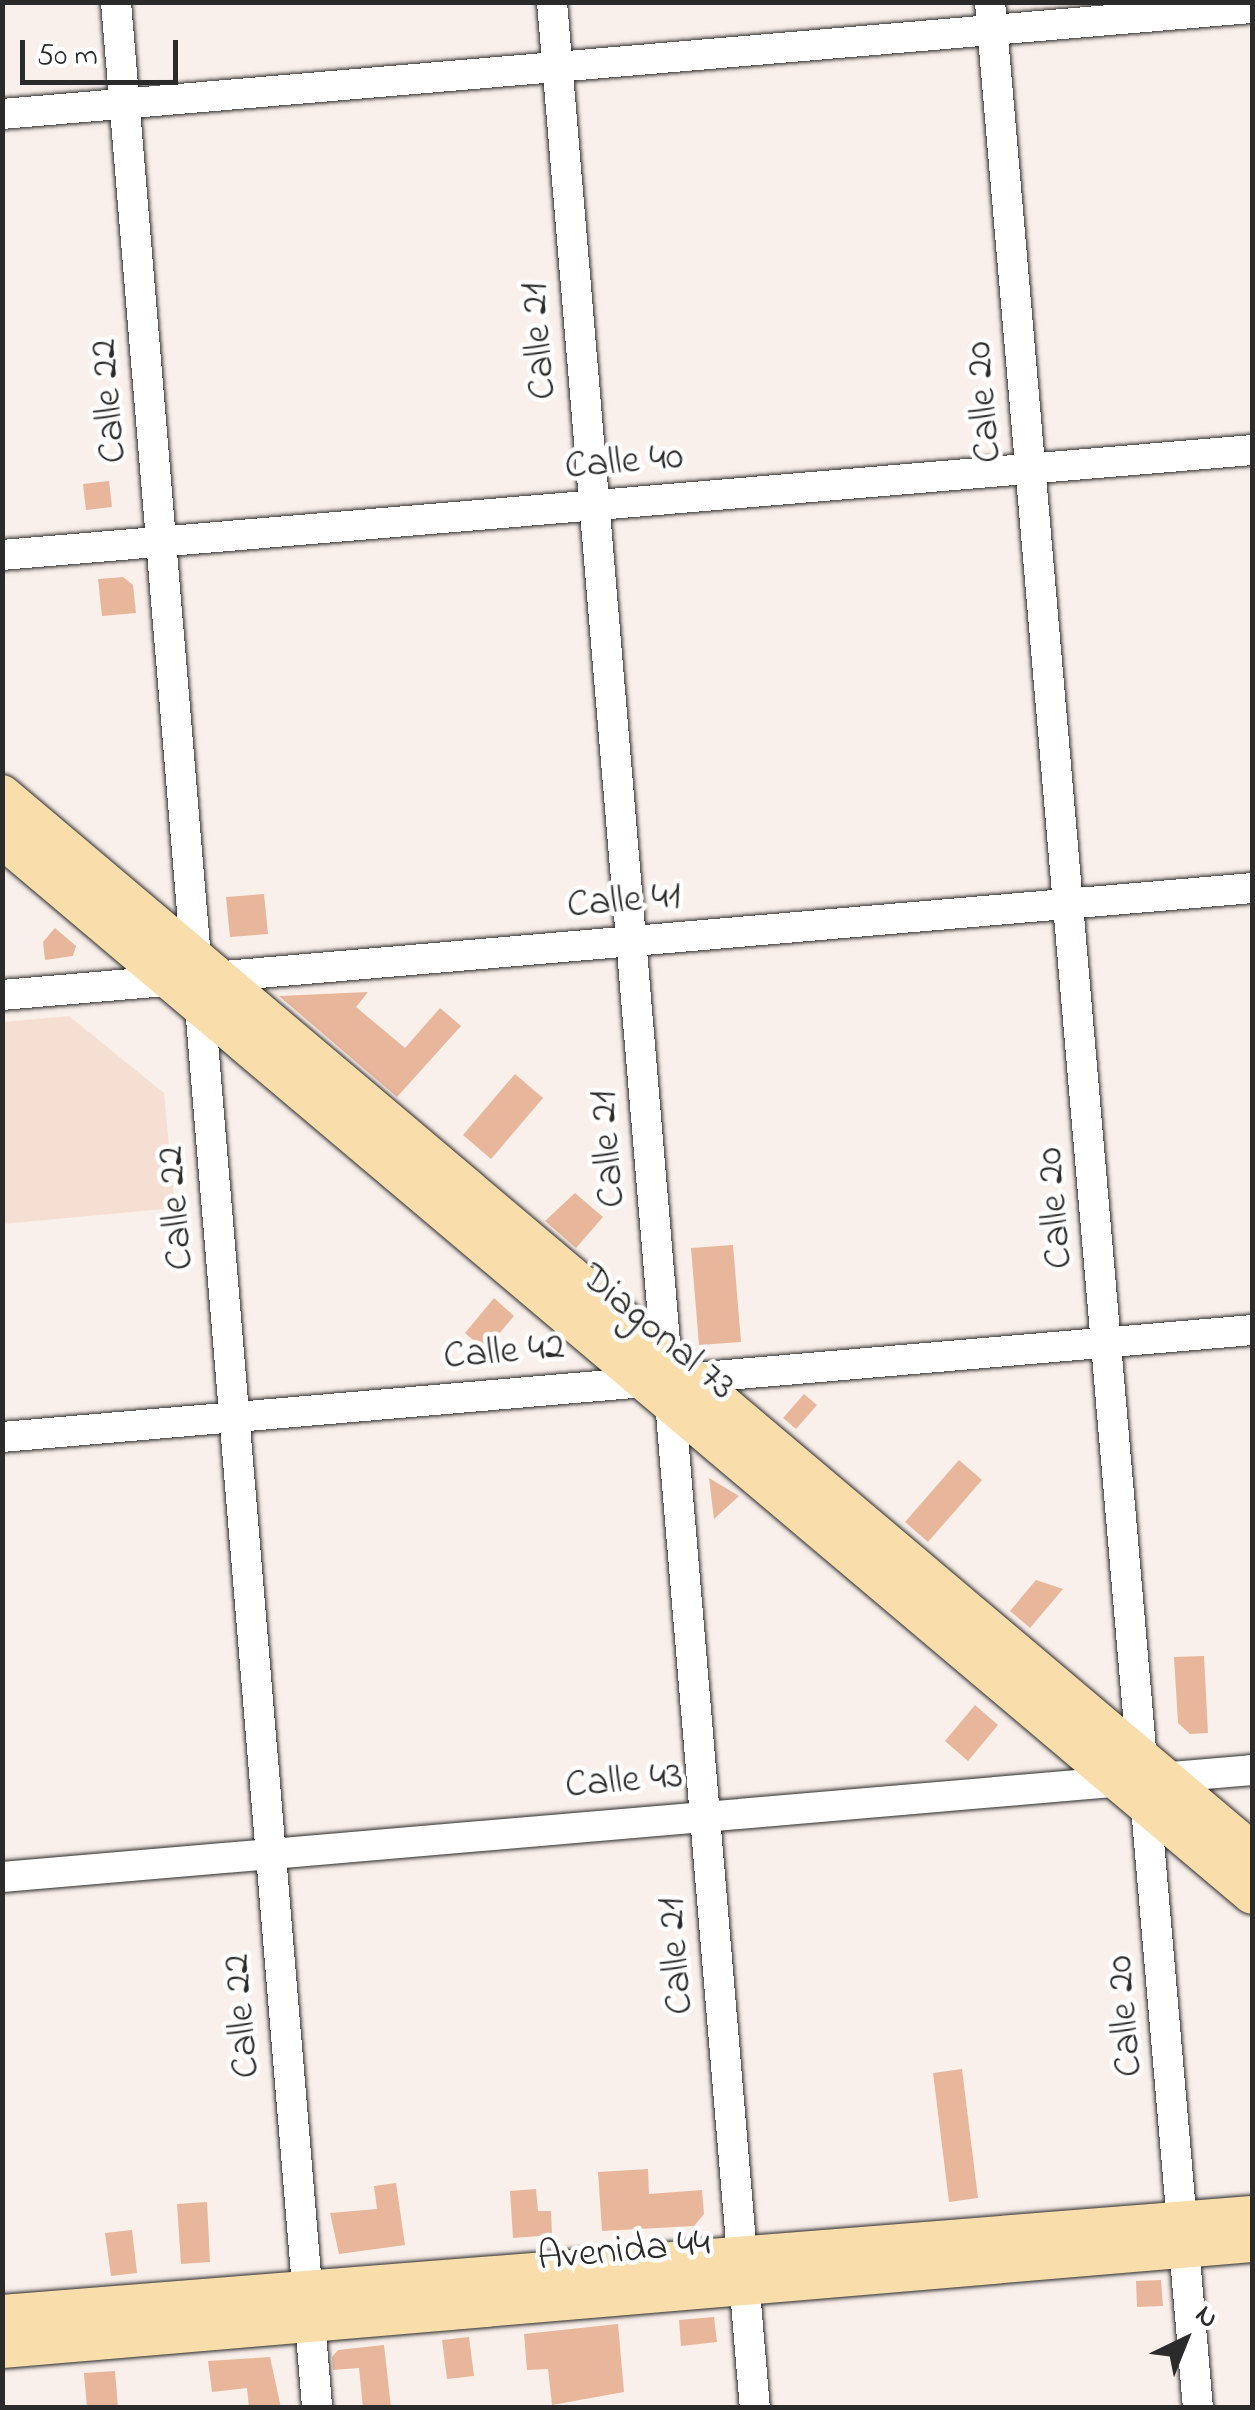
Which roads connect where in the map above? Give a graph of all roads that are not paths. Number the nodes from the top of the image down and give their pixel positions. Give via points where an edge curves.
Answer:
1 (116, 2) edge
2 (552, 2) edge
3 (1016, 2) edge
4 (1252, 8) edge
5 (991, 16) edge
6 (557, 66) junction
7 (125, 103) junction
8 (2, 114) edge
9 (1252, 450) edge
10 (1031, 469) junction
11 (595, 505) junction
12 (162, 542) junction
13 (2, 555) edge
14 (2, 794) edge
15 (2, 839) edge
16 (1252, 888) edge
17 (1069, 904) junction
18 (632, 942) junction
19 (198, 981) junction
20 (2, 995) edge
21 (1252, 1330) edge
22 (1108, 1342) junction
23 (668, 1379) junction
24 (234, 1417) junction
25 (2, 1437) edge
26 (1252, 1770) edge
27 (1144, 1780) junction
28 (706, 1814) junction
29 (1252, 1851) edge
30 (270, 1855) junction
31 (2, 1878) edge
32 (1252, 1895) edge
33 (1252, 2215) edge
34 (1185, 2236) junction
35 (1252, 2244) edge
36 (743, 2269) junction
37 (307, 2306) junction
38 (2, 2314) edge
39 (2, 2349) edge
40 (317, 2408) edge
41 (754, 2408) edge
42 (1198, 2408) edge

1 - 7 street, Calle 22
2 - 6 street, Calle 21
3 - 5 street
4 - 5 street
5 - 6 street
5 - 10 street, Calle 20
6 - 7 street
6 - 11 street, Calle 21
7 - 8 street
7 - 12 street, Calle 22
9 - 10 street, Calle 40
10 - 11 street, Calle 40
10 - 17 street, Calle 20
11 - 12 street, Calle 40
11 - 18 street, Calle 21
12 - 13 street, Calle 40
12 - 19 street, Calle 22
14 - 19 main road, Diagonal 73
15 - 19 main road, Diagonal 73
16 - 17 street, Calle 41
17 - 18 street, Calle 41
17 - 22 street, Calle 20
18 - 19 street, Calle 41
18 - 23 street, Calle 21
19 - 20 street, Calle 41
19 - 23 main road, Diagonal 73
19 - 24 street, Calle 22
21 - 22 street, Calle 42
22 - 23 street, Calle 42
22 - 27 street, Calle 20
23 - 24 street, Calle 42
23 - 27 main road, Diagonal 73
23 - 28 street, Calle 21
24 - 25 street, Calle 42
24 - 30 street, Calle 22
26 - 27 street, Calle 43
27 - 28 street, Calle 43
27 - 29 main road, Diagonal 73
27 - 32 main road, Diagonal 73
27 - 34 street, Calle 20
28 - 30 street, Calle 43
28 - 36 street, Calle 21
30 - 31 street, Calle 43
30 - 37 street, Calle 22
33 - 34 main road, Avenida 44
34 - 35 main road, Avenida 44
34 - 36 main road, Avenida 44
34 - 42 street, Calle 20
36 - 37 main road, Avenida 44
36 - 41 street, Calle 21
37 - 38 main road, Avenida 44
37 - 39 main road, Avenida 44
37 - 40 street, Calle 22

